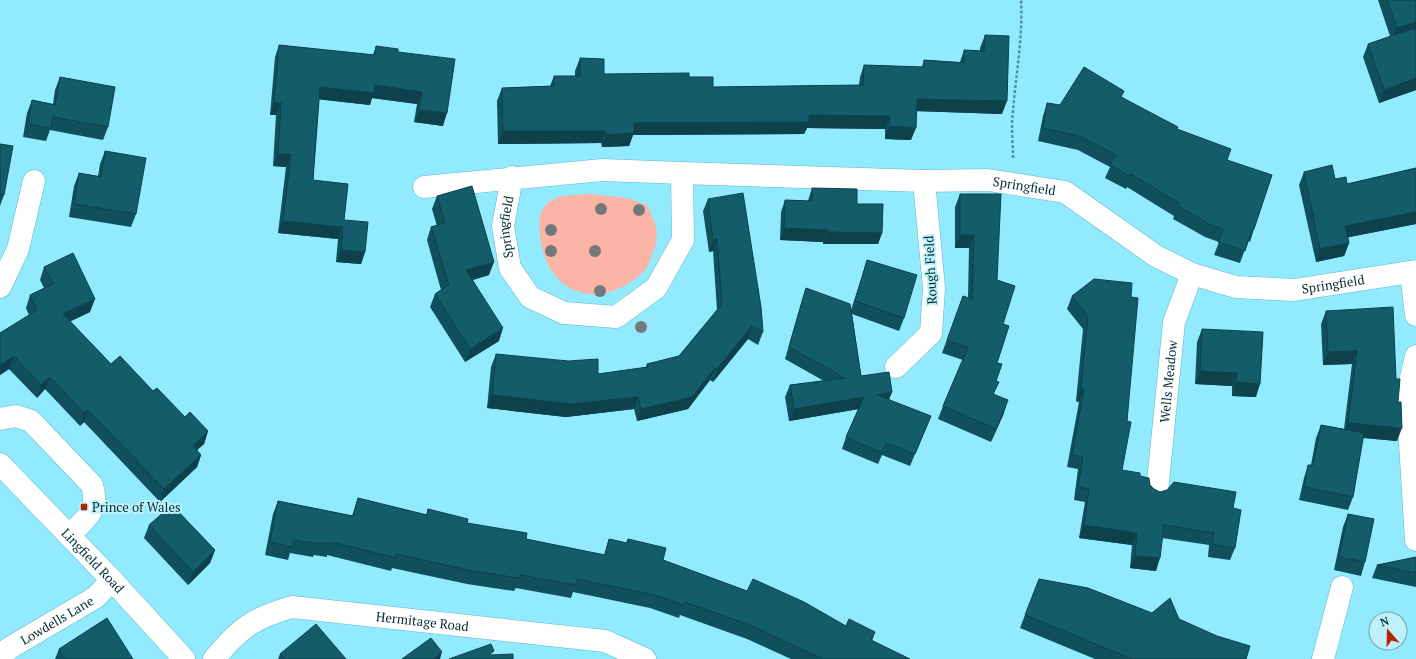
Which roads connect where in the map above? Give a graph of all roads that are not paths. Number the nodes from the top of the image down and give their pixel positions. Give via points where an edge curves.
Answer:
1 (682, 173) junction
2 (512, 177) junction
3 (34, 181) dead end
4 (924, 182) junction
5 (424, 186) dead end
6 (9, 246) edge
7 (1414, 272) edge
8 (1192, 274) junction
9 (0, 287) edge
10 (1416, 315) edge
11 (1416, 356) edge
12 (896, 368) dead end
13 (0, 419) edge
14 (0, 464) edge
15 (1157, 492) edge
16 (69, 535) junction
17 (1416, 540) edge
18 (112, 580) junction
19 (1342, 586) dead end
20 (1, 659) edge
21 (184, 659) edge
22 (214, 659) edge
23 (645, 659) edge
24 (1323, 659) edge

1 - 2 street, Springfield via 602,170
1 - 2 street, Springfield via 683,240 656,288 616,317 564,313 530,297 510,268 503,226
1 - 4 street, Springfield
2 - 5 street, Springfield
3 - 6 street
4 - 8 street, Springfield via 988,180 1065,192 1156,256
4 - 12 street, Rough Field via 934,288 931,333
6 - 9 street
7 - 8 street, Springfield via 1294,290 1236,287
7 - 10 street, Springfield
8 - 15 street, Wells Meadow via 1174,322
11 - 17 street via 1407,395
13 - 16 street via 16,416 32,421 92,484 95,494 94,506
14 - 16 street, Lingfield Road
16 - 18 street, Lingfield Road
18 - 20 street, Lowdells Lane via 96,597 8,649
18 - 21 street, Lingfield Road
19 - 24 street
22 - 23 street, Hermitage Road via 229,641 249,624 292,607 604,641

